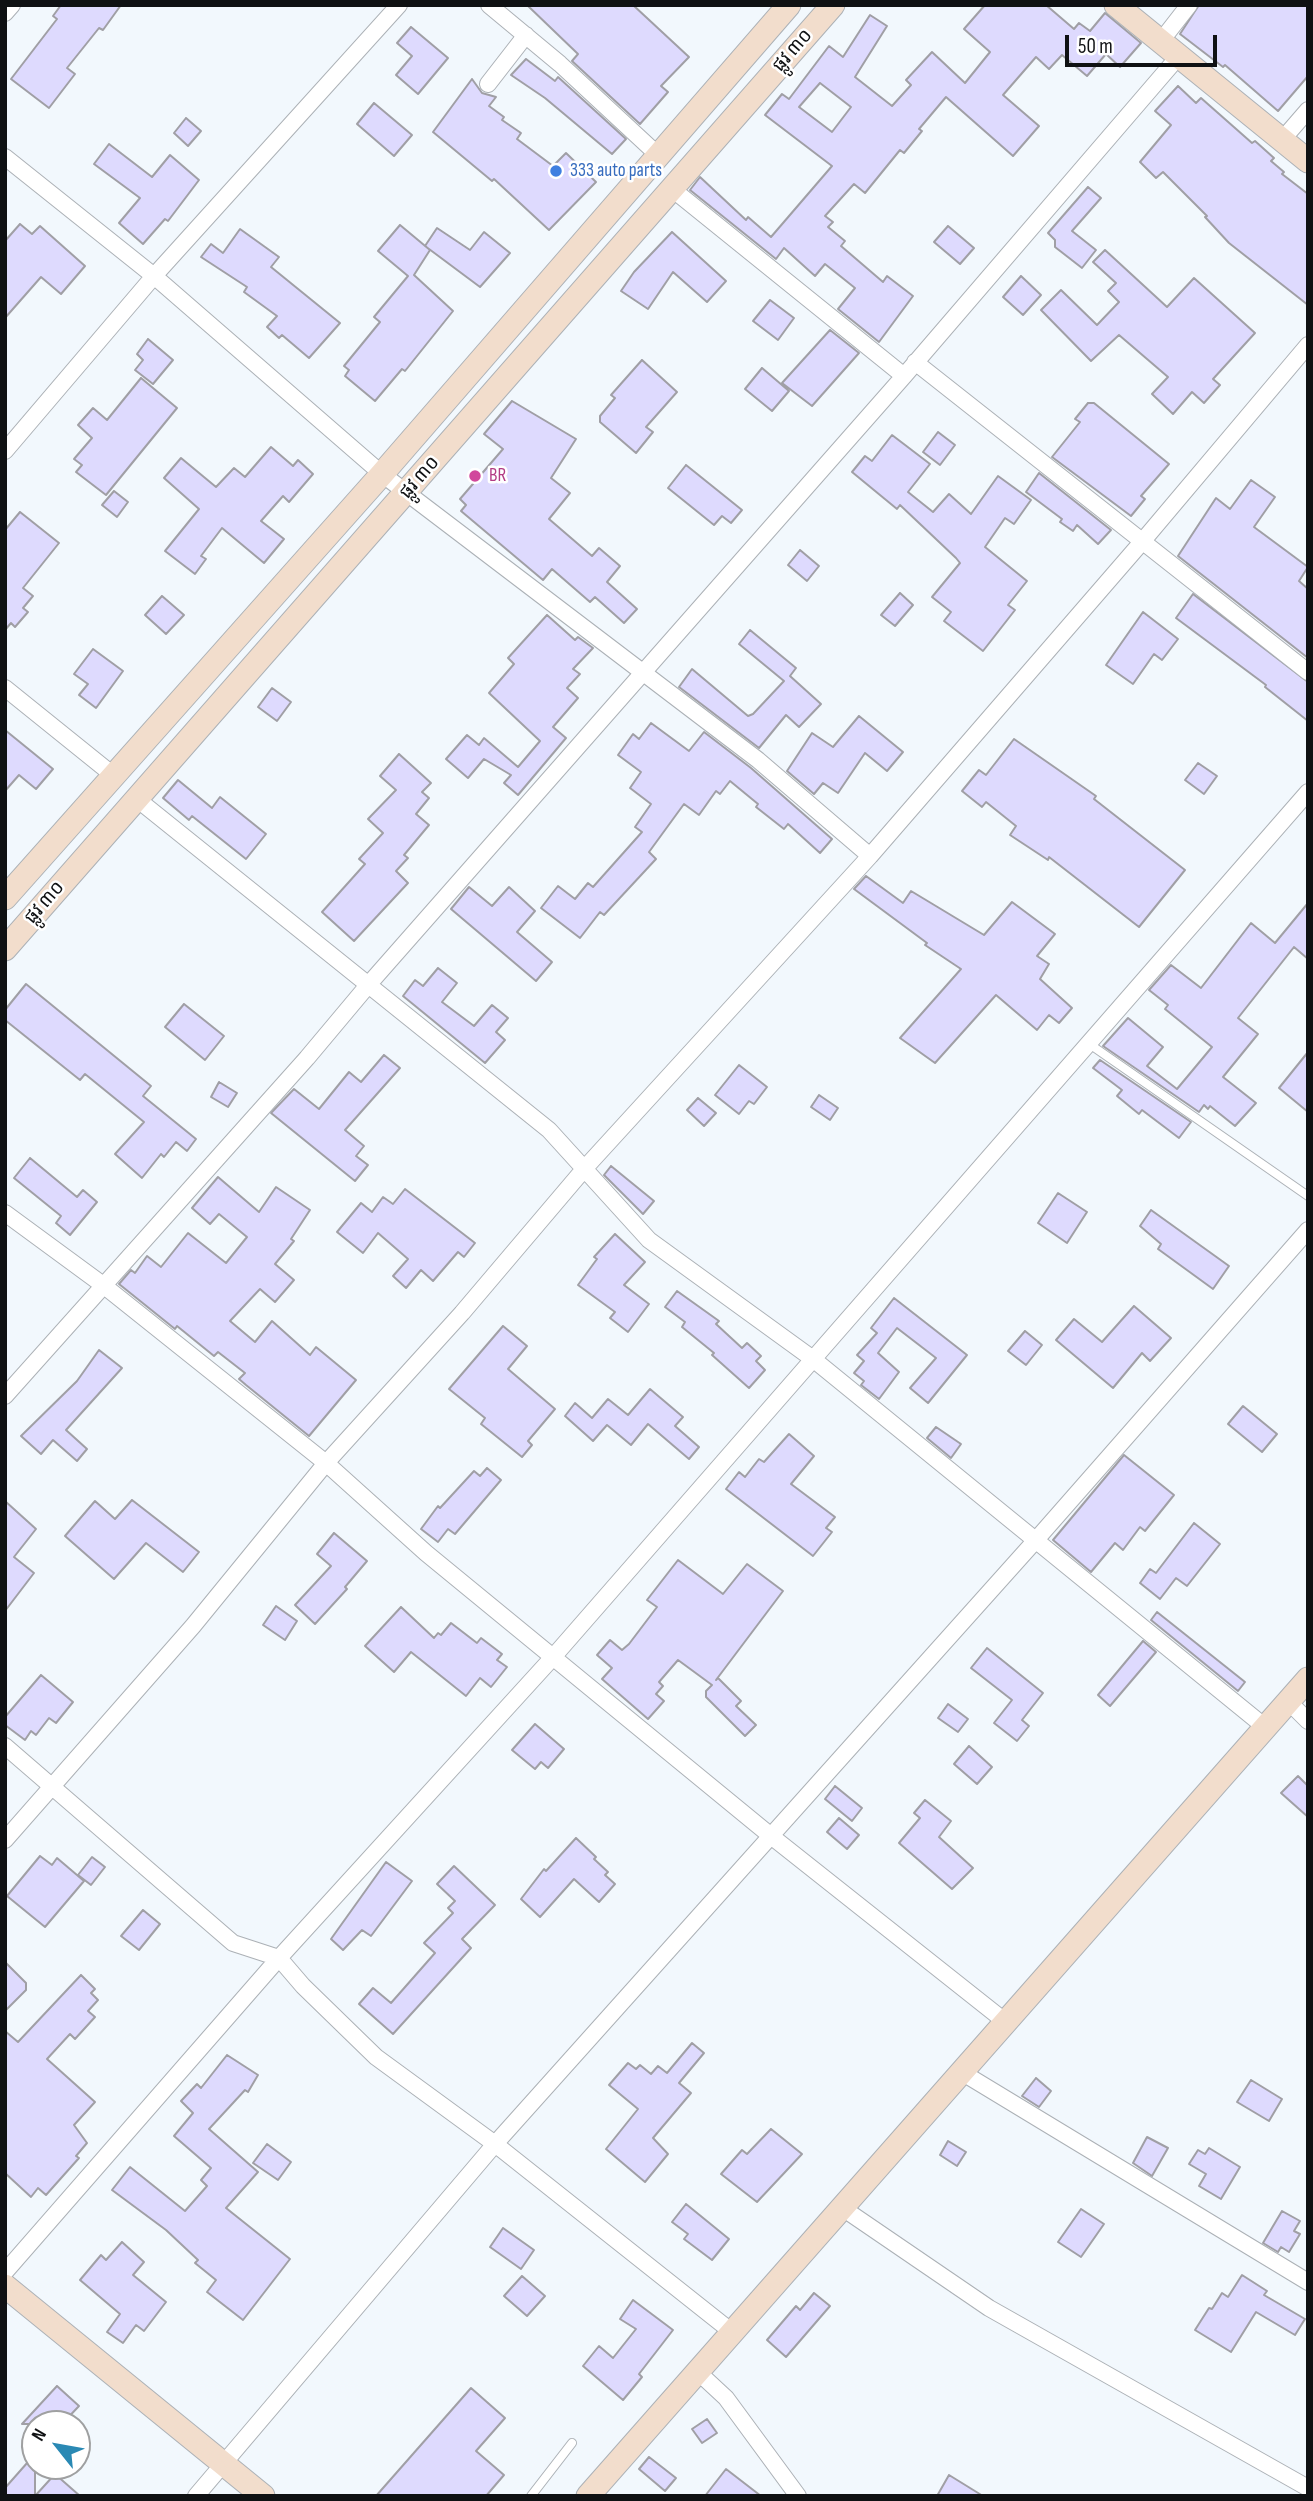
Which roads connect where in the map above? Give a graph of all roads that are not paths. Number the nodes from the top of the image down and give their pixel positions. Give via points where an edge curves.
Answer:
1 (12, 5) edge
2 (399, 5) edge
3 (489, 5) edge
4 (789, 5) edge
5 (833, 5) edge
6 (1116, 5) edge
7 (1189, 5) edge
8 (5, 13) edge
9 (526, 35) junction
10 (1161, 41) junction
11 (1180, 56) junction
12 (488, 84) dead end
13 (1308, 110) edge
14 (1282, 140) junction
15 (658, 155) junction
16 (5, 156) edge
17 (1308, 161) edge
18 (671, 188) junction
19 (154, 276) junction
20 (1308, 345) edge
21 (915, 362) junction
22 (904, 376) junction
23 (5, 451) edge
24 (382, 474) junction
25 (406, 493) junction
26 (1141, 543) junction
27 (1308, 672) edge
28 (644, 673) junction
29 (5, 688) edge
30 (113, 775) junction
31 (1308, 792) edge
32 (137, 799) junction
33 (870, 856) junction
34 (5, 898) edge
35 (5, 949) edge
36 (369, 984) junction
37 (1088, 1043) junction
38 (585, 1168) junction
39 (1308, 1196) edge
40 (5, 1213) edge
41 (1308, 1230) edge
42 (103, 1285) junction
43 (813, 1359) junction
44 (5, 1396) edge
45 (326, 1463) junction
46 (1035, 1541) junction
47 (554, 1656) junction
48 (1308, 1679) edge
49 (1288, 1701) junction
50 (1308, 1721) edge
51 (1265, 1727) junction
52 (5, 1745) edge
53 (52, 1784) junction
54 (771, 1836) junction
55 (5, 1840) edge
56 (279, 1958) junction
57 (1007, 2023) junction
58 (963, 2073) junction
59 (495, 2144) junction
60 (844, 2209) junction
61 (5, 2272) edge
62 (1308, 2282) edge
63 (5, 2286) edge
64 (732, 2332) junction
65 (698, 2372) junction
66 (572, 2443) dead end
67 (224, 2463) junction
68 (1308, 2488) edge
69 (196, 2496) edge
70 (263, 2496) edge
71 (531, 2496) edge
72 (588, 2496) edge
73 (798, 2496) edge

1 - 8 street
2 - 19 street
3 - 9 street
4 - 15 street, ផ្លូវ ៣០
5 - 18 street, ផ្លូវ ៣០
6 - 10 street
7 - 10 street
9 - 12 street
9 - 15 street
10 - 11 street
11 - 14 street
11 - 21 street
13 - 14 street
14 - 17 street
15 - 24 street, ផ្លូវ ៣០
16 - 19 street
18 - 22 street
18 - 25 street, ផ្លូវ ៣០
19 - 23 street
19 - 24 street
20 - 26 street
21 - 22 street
21 - 26 street
22 - 28 street
24 - 25 street
24 - 30 street, ផ្លូវ ៣០
25 - 28 street
25 - 32 street, ផ្លូវ ៣០
26 - 27 street
26 - 33 street
28 - 33 street via 758,760
28 - 36 street
29 - 30 street
30 - 34 street, ផ្លូវ ៣០
31 - 37 street
32 - 35 street, ផ្លូវ ៣០
32 - 36 street
33 - 38 street
36 - 38 street via 549,1130
36 - 42 street
37 - 39 lane
37 - 43 street
38 - 43 street via 649,1240
38 - 45 street
40 - 42 street
41 - 46 street
42 - 44 street
42 - 45 street
43 - 46 street
43 - 47 street
45 - 47 street via 426,1553
45 - 53 street via 193,1626
46 - 51 street
46 - 54 street
47 - 54 street
47 - 56 street
48 - 49 street
49 - 50 street
49 - 51 street
51 - 57 street
52 - 53 street
53 - 55 street
53 - 56 street via 233,1943
54 - 57 street
54 - 59 street
56 - 59 street via 376,2057
56 - 61 street
57 - 58 street
58 - 60 street
58 - 62 street
59 - 64 street
59 - 67 street
60 - 64 street
60 - 68 street via 989,2308
63 - 67 street
64 - 65 street
65 - 72 street
65 - 73 street via 726,2398
66 - 71 lane
67 - 69 street
67 - 70 street

